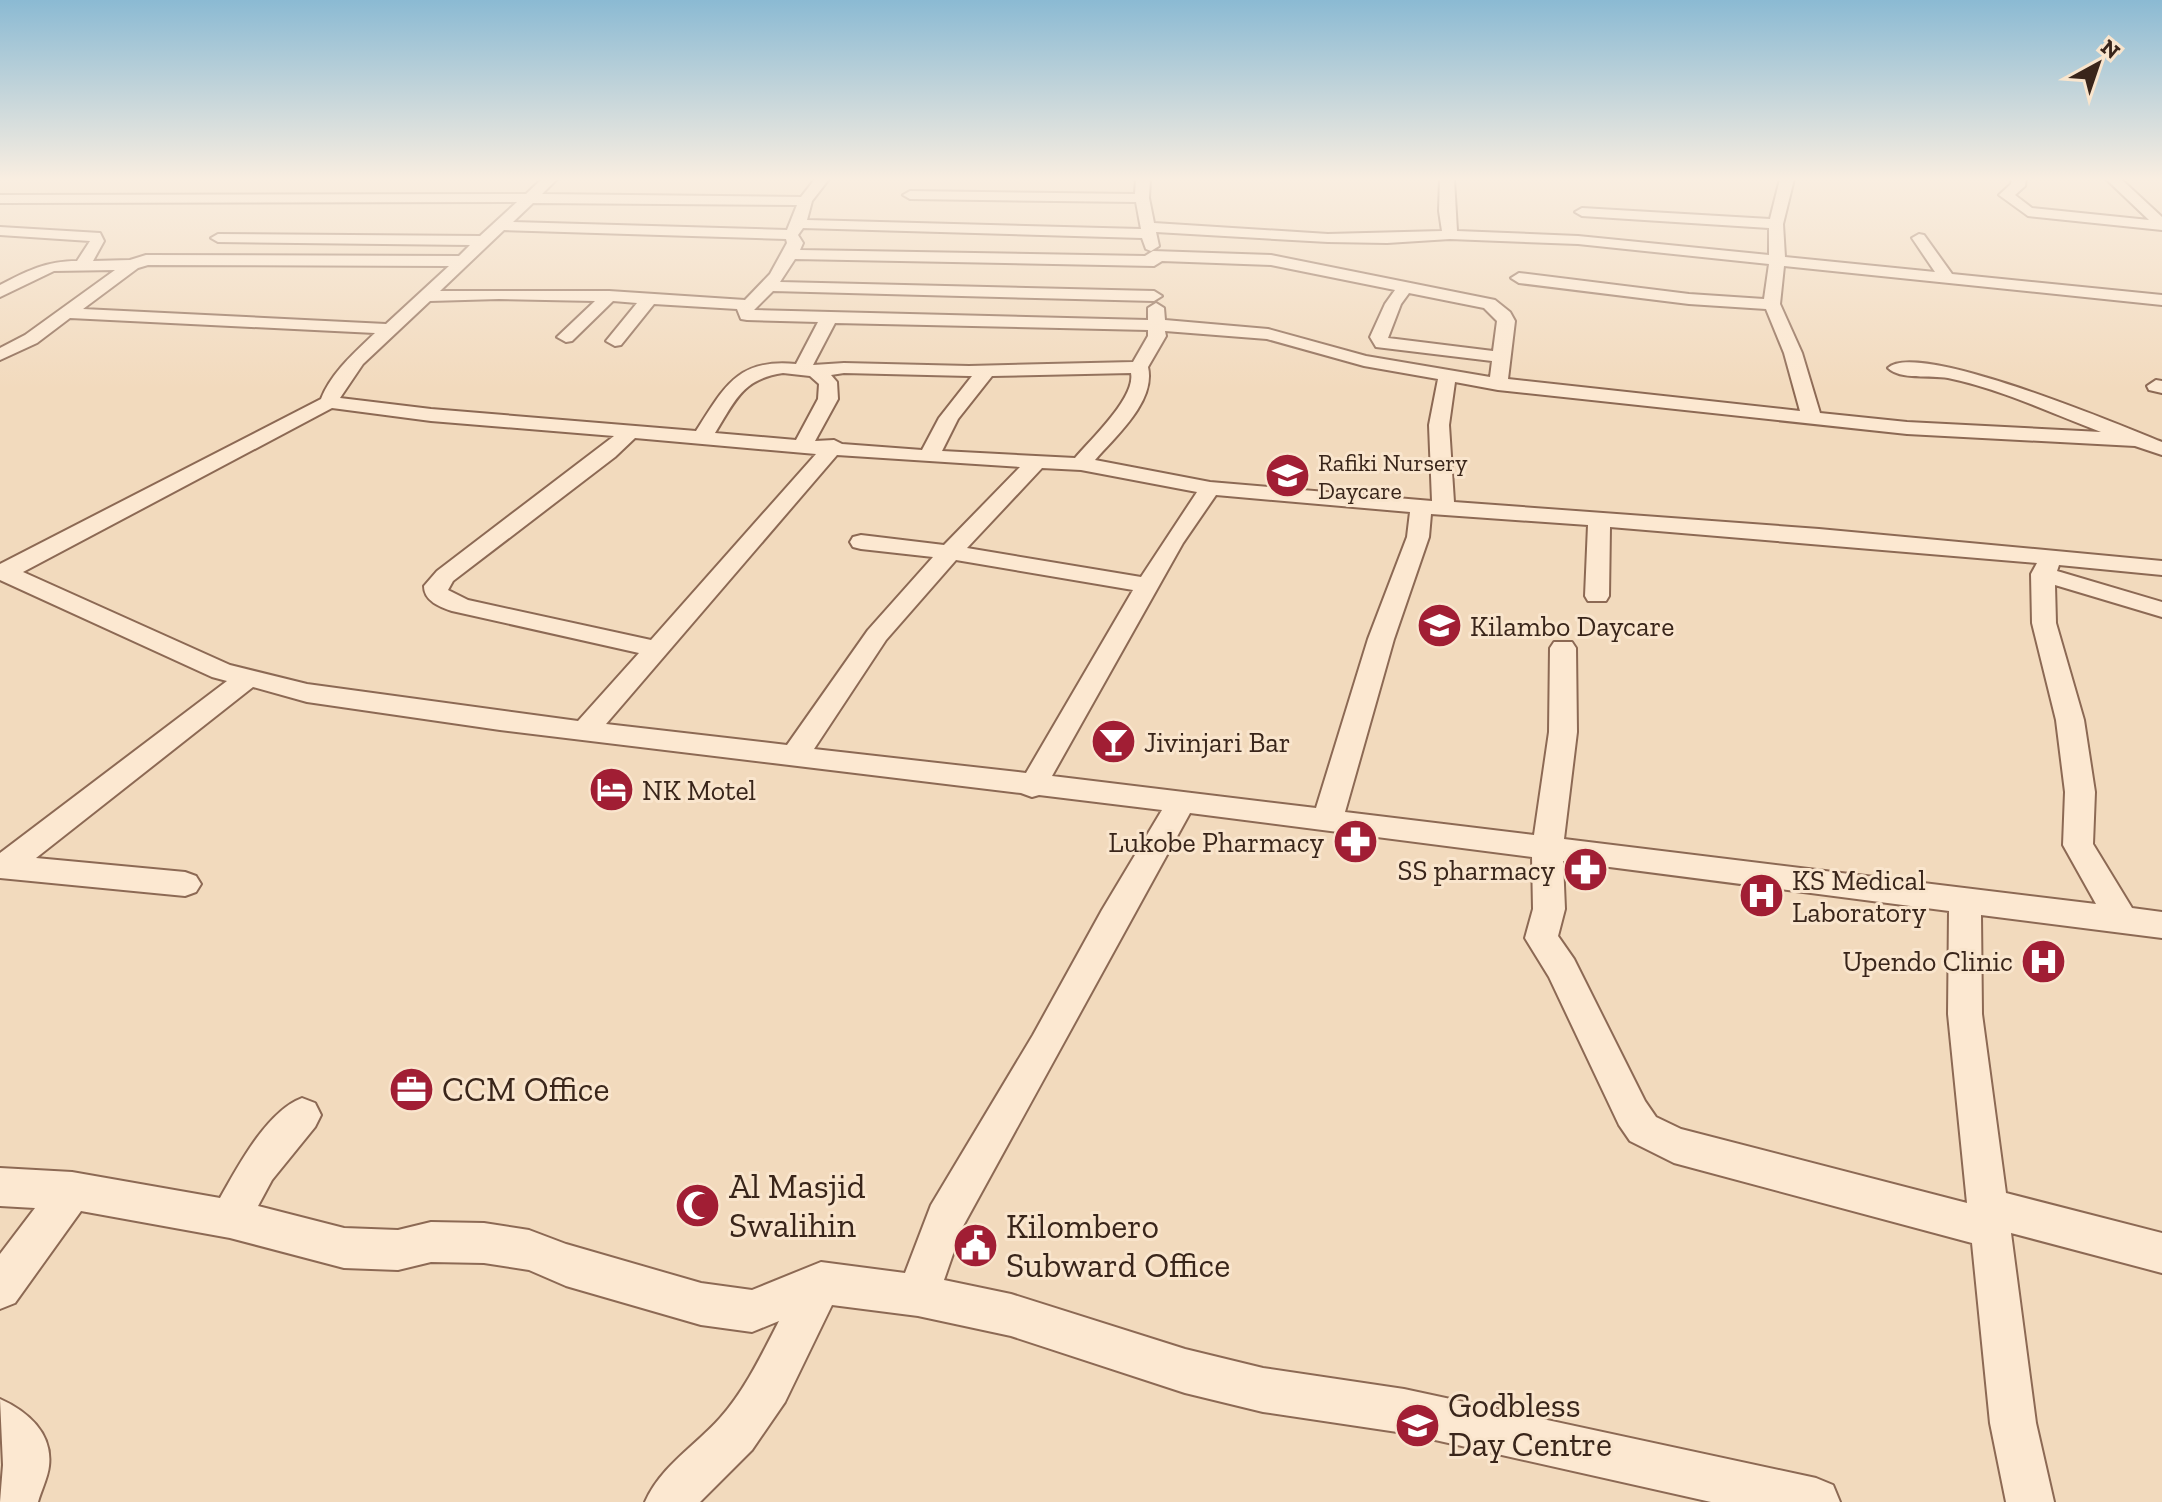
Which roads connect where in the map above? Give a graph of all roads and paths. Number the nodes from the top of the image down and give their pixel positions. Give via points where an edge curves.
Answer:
1 (92, 249) edge
2 (204, 249) edge
3 (476, 249) edge
4 (793, 249) edge
5 (1152, 249) edge
6 (1535, 249) edge
7 (1777, 249) edge
8 (1927, 249) edge
9 (791, 254) junction
10 (1565, 254) junction
11 (1154, 258) junction
12 (1777, 259) junction
13 (189, 261) junction
14 (462, 261) junction
15 (85, 264) junction
16 (132, 265) junction
17 (1946, 276) junction
18 (1519, 278) dead end
19 (1570, 284) junction
20 (766, 286) junction
21 (1406, 286) junction
22 (0, 292) edge
23 (424, 296) junction
24 (609, 296) junction
25 (1154, 296) junction
26 (650, 298) junction
27 (2162, 300) edge
28 (1772, 304) junction
29 (744, 305) junction
30 (64, 313) junction
31 (829, 318) junction
32 (1158, 326) junction
33 (390, 329) junction
34 (566, 337) dead end
35 (615, 341) dead end
36 (0, 355) edge
37 (1503, 357) junction
38 (1139, 367) junction
39 (1897, 368) dead end
40 (809, 369) junction
41 (986, 371) junction
42 (1448, 376) junction
43 (1498, 384) junction
44 (329, 402) junction
45 (1812, 419) junction
46 (630, 432) junction
47 (703, 437) junction
48 (2134, 440) junction
49 (804, 444) junction
50 (834, 446) junction
51 (2162, 449) edge
52 (929, 457) junction
53 (1039, 460) junction
54 (1081, 464) junction
55 (1210, 488) junction
56 (1432, 507) junction
57 (1599, 519) junction
58 (861, 542) dead end
59 (950, 552) junction
60 (2048, 565) junction
61 (2162, 568) edge
62 (2, 572) edge
63 (1149, 585) junction
64 (1597, 596) dead end
65 (2162, 610) edge
66 (1563, 648) dead end
67 (657, 649) junction
68 (247, 679) junction
69 (584, 732) junction
70 (794, 757) junction
71 (1032, 787) junction
72 (1182, 802) junction
73 (1327, 821) junction
74 (1547, 849) junction
75 (3, 866) edge
76 (185, 884) dead end
77 (1965, 901) junction
78 (2122, 920) junction
79 (2162, 925) edge
80 (302, 1115) dead end
81 (0, 1187) edge
82 (72, 1191) junction
83 (1990, 1218) junction
84 (230, 1219) junction
85 (2162, 1253) edge
86 (821, 1283) junction
87 (0, 1288) edge
88 (918, 1295) junction
89 (0, 1422) edge
90 (14, 1502) edge
91 (669, 1502) edge
92 (1816, 1502) edge
93 (2030, 1502) edge

1 - 15 street
2 - 13 street
3 - 14 street
4 - 9 street
5 - 11 street
6 - 10 street
7 - 12 street
8 - 17 street
9 - 11 street
9 - 20 street
10 - 12 street
10 - 19 street
11 - 21 street via 1271,260
11 - 25 street
12 - 17 street
12 - 28 street
13 - 14 street
13 - 16 street via 146,260
14 - 23 street
15 - 16 street
15 - 22 street via 42,269
16 - 30 street
17 - 27 street
18 - 19 street
19 - 28 street
20 - 25 street
20 - 29 street
21 - 37 street via 1481,301 1498,310 1506,321
21 - 37 street via 1379,337 1382,343
23 - 24 street
23 - 33 street
24 - 26 street
24 - 34 street
25 - 32 street
26 - 29 street
26 - 35 street
28 - 45 street
29 - 31 street via 747,315
30 - 33 street
30 - 36 street
31 - 32 street
31 - 40 street
32 - 38 street via 1155,345
32 - 42 street via 1254,331 1364,361
33 - 44 street via 346,372
37 - 43 street
38 - 41 street
38 - 54 street via 1142,380 1128,409
39 - 48 street via 1946,372 2000,386
40 - 41 street
40 - 47 street via 762,371 734,386
40 - 49 street via 828,382 828,399
41 - 52 street via 949,418
42 - 43 street
42 - 56 street via 1438,406
43 - 45 street
44 - 46 street
44 - 62 street
45 - 48 street
46 - 47 street
46 - 67 street via 445,576 436,592 461,606
47 - 49 street
48 - 51 street
49 - 50 street
50 - 52 street
50 - 67 street
52 - 53 street
53 - 54 street
53 - 59 street
54 - 55 street
55 - 56 street
55 - 63 street
56 - 57 street
56 - 73 street via 1381,639
57 - 60 street
57 - 64 street
58 - 59 street
59 - 63 street
59 - 70 street via 877,635
60 - 61 street
60 - 65 street
60 - 78 street via 2044,623 2070,720 2080,792 2078,845
62 - 68 street
63 - 71 street
66 - 74 street via 1563,732
67 - 69 street
68 - 69 street via 408,709
68 - 75 street
69 - 70 street
70 - 71 street
71 - 72 street
72 - 73 street
72 - 88 street via 945,1219
73 - 74 street
74 - 77 street
74 - 83 street via 1549,909 1541,938 1643,1129 1713,1156
75 - 76 street
77 - 78 street
77 - 83 street via 1965,1014
78 - 79 street
80 - 84 street via 258,1167
81 - 82 street
82 - 84 street
82 - 87 street
83 - 85 street
83 - 93 street via 2013,1423
84 - 86 street via 344,1248 398,1250 431,1242 529,1250 701,1304 752,1311
86 - 88 street
86 - 91 street via 769,1386 736,1434
88 - 92 street via 1011,1315 1185,1371 1263,1390 1404,1411
89 - 90 street via 24,1444 26,1465

